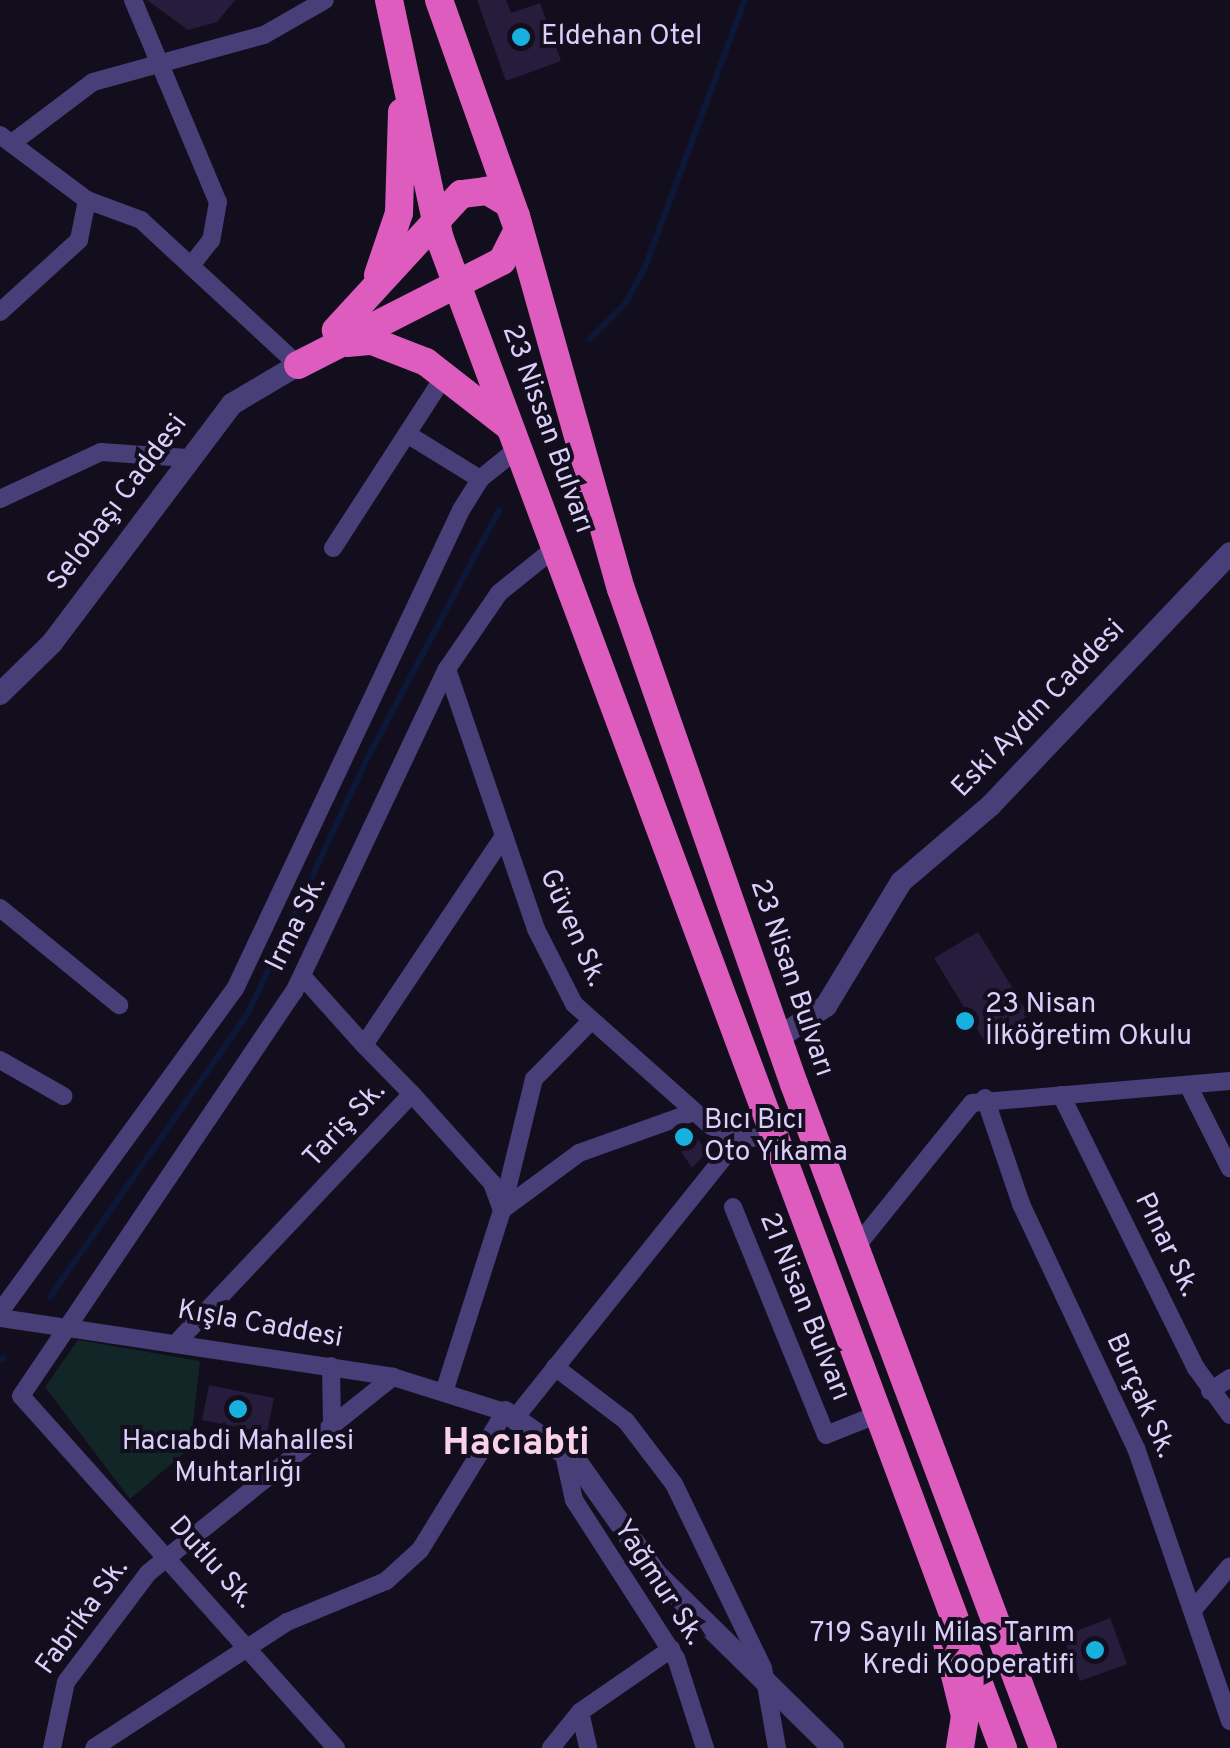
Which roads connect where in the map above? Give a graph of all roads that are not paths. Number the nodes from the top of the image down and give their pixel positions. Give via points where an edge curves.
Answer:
1 (133, 0) edge
2 (325, 0) edge
3 (389, 0) edge
4 (442, 0) edge
5 (397, 30) junction
6 (163, 66) junction
7 (6, 139) edge
8 (87, 200) junction
9 (516, 216) junction
10 (442, 220) junction
11 (191, 266) junction
12 (483, 268) junction
13 (456, 278) junction
14 (0, 312) edge
15 (341, 337) junction
16 (298, 365) junction
17 (446, 373) junction
18 (407, 434) junction
19 (521, 446) junction
20 (187, 458) junction
21 (480, 479) junction
22 (0, 499) edge
23 (556, 547) junction
24 (333, 548) dead end
25 (1230, 554) edge
26 (447, 668) junction
27 (0, 694) edge
28 (504, 836) junction
29 (0, 908) edge
30 (302, 977) junction
31 (119, 1004) dead end
32 (590, 1022) junction
33 (778, 1038) junction
34 (364, 1045) junction
35 (0, 1060) edge
36 (1230, 1082) edge
37 (1190, 1090) junction
38 (412, 1094) junction
39 (1061, 1095) junction
40 (64, 1096) dead end
41 (985, 1098) junction
42 (694, 1112) junction
43 (756, 1138) junction
44 (1230, 1169) edge
45 (732, 1207) dead end
46 (502, 1210) junction
47 (854, 1248) junction
48 (0, 1315) edge
49 (75, 1324) junction
50 (180, 1339) junction
51 (332, 1366) junction
52 (556, 1367) junction
53 (394, 1376) junction
54 (1230, 1378) edge
55 (445, 1389) junction
56 (1210, 1391) junction
57 (510, 1415) junction
58 (876, 1415) junction
59 (1230, 1415) edge
60 (332, 1424) junction
61 (563, 1450) junction
62 (918, 1526) junction
63 (165, 1554) junction
64 (1230, 1566) edge
65 (1193, 1610) junction
66 (250, 1648) junction
67 (671, 1649) junction
68 (769, 1692) junction
69 (580, 1712) junction
70 (1230, 1722) edge
71 (52, 1748) edge
72 (94, 1748) edge
73 (336, 1748) edge
74 (551, 1748) edge
75 (588, 1748) edge
76 (706, 1748) edge
77 (778, 1748) edge
78 (833, 1748) edge
79 (960, 1748) edge
80 (1004, 1748) edge
81 (1043, 1748) edge

1 - 6 street
2 - 6 street via 264,35
3 - 5 highway
4 - 9 highway, 23 Nisan Bulvarı
5 - 10 highway
5 - 15 highway via 399,213 383,266
6 - 7 street via 93,82
6 - 11 street via 218,202 210,240
7 - 8 street
8 - 11 street via 141,220
8 - 14 street via 79,240
9 - 10 highway via 487,191
9 - 12 highway via 510,252
9 - 33 highway, 23 Nisan Bulvarı via 622,590
10 - 12 highway via 454,260
10 - 13 highway
10 - 15 highway
11 - 16 street
12 - 13 highway
13 - 15 highway
13 - 19 highway, 23 Nissan Bulvarı
15 - 16 highway
15 - 17 highway via 386,344
16 - 20 street, Selobaşı Caddesi via 241,396
17 - 18 street
17 - 19 highway via 488,403
18 - 21 street
18 - 24 street
19 - 21 street
19 - 23 highway, 23 Nissan Bulvarı
20 - 22 street via 101,452
20 - 27 street, Selobaşı Caddesi via 52,643
21 - 48 street via 348,738 234,990
23 - 26 street, Irma Sk. via 499,593
23 - 43 highway, 23 Nissan Bulvarı
25 - 33 street, Eski Aydın Caddesi via 991,805 901,882 826,1006
26 - 28 street, Güven Sk.
26 - 30 street, Irma Sk.
28 - 32 street, Güven Sk. via 549,959
28 - 34 street, Tariş Sk.
29 - 31 street
30 - 34 street
30 - 49 street, Irma Sk.
32 - 42 street, Güven Sk.
32 - 46 street via 534,1080
33 - 47 highway, 23 Nisan Bulvarı
34 - 38 street, Tariş Sk.
35 - 40 street
36 - 37 street
37 - 39 street
37 - 44 street
38 - 46 street via 492,1184
38 - 50 street, Tariş Sk.
39 - 41 street
39 - 56 street, Pınar Sk.
41 - 47 street via 955,1119
41 - 65 street, Burçak Sk. via 1022,1204 1136,1448
42 - 43 street, Güven Sk.
42 - 46 street via 579,1153
43 - 52 street
43 - 58 highway
45 - 58 street, 21 Nisan Bulvarı via 826,1435
46 - 55 street
47 - 81 highway, 23 Nisan Bulvarı
48 - 49 street, Kışla Caddesi
49 - 50 street, Kışla Caddesi
49 - 63 street, Dutlu Sk. via 21,1396
50 - 51 street, Kışla Caddesi
51 - 53 street, Kışla Caddesi
51 - 60 street
52 - 57 street
52 - 68 street via 626,1420 674,1484
53 - 55 street, Kışla Caddesi
53 - 60 street, Fabrika Sk.
54 - 56 street
55 - 57 street, Kışla Caddesi
56 - 59 street, Pınar Sk.
57 - 61 street
57 - 66 street via 408,1562 369,1592 287,1622
58 - 62 highway
60 - 63 street, Fabrika Sk.
61 - 67 street, Yağmur Sk. via 574,1500
61 - 68 street via 656,1574
62 - 79 highway via 964,1716
62 - 80 highway
63 - 66 street, Dutlu Sk.
63 - 71 street, Fabrika Sk. via 66,1682
64 - 65 street
65 - 70 street, Burçak Sk.
66 - 72 street
66 - 73 street, Dutlu Sk.
67 - 69 street
67 - 76 street, Yağmur Sk.
68 - 77 street
68 - 78 street
69 - 74 street
69 - 75 street

